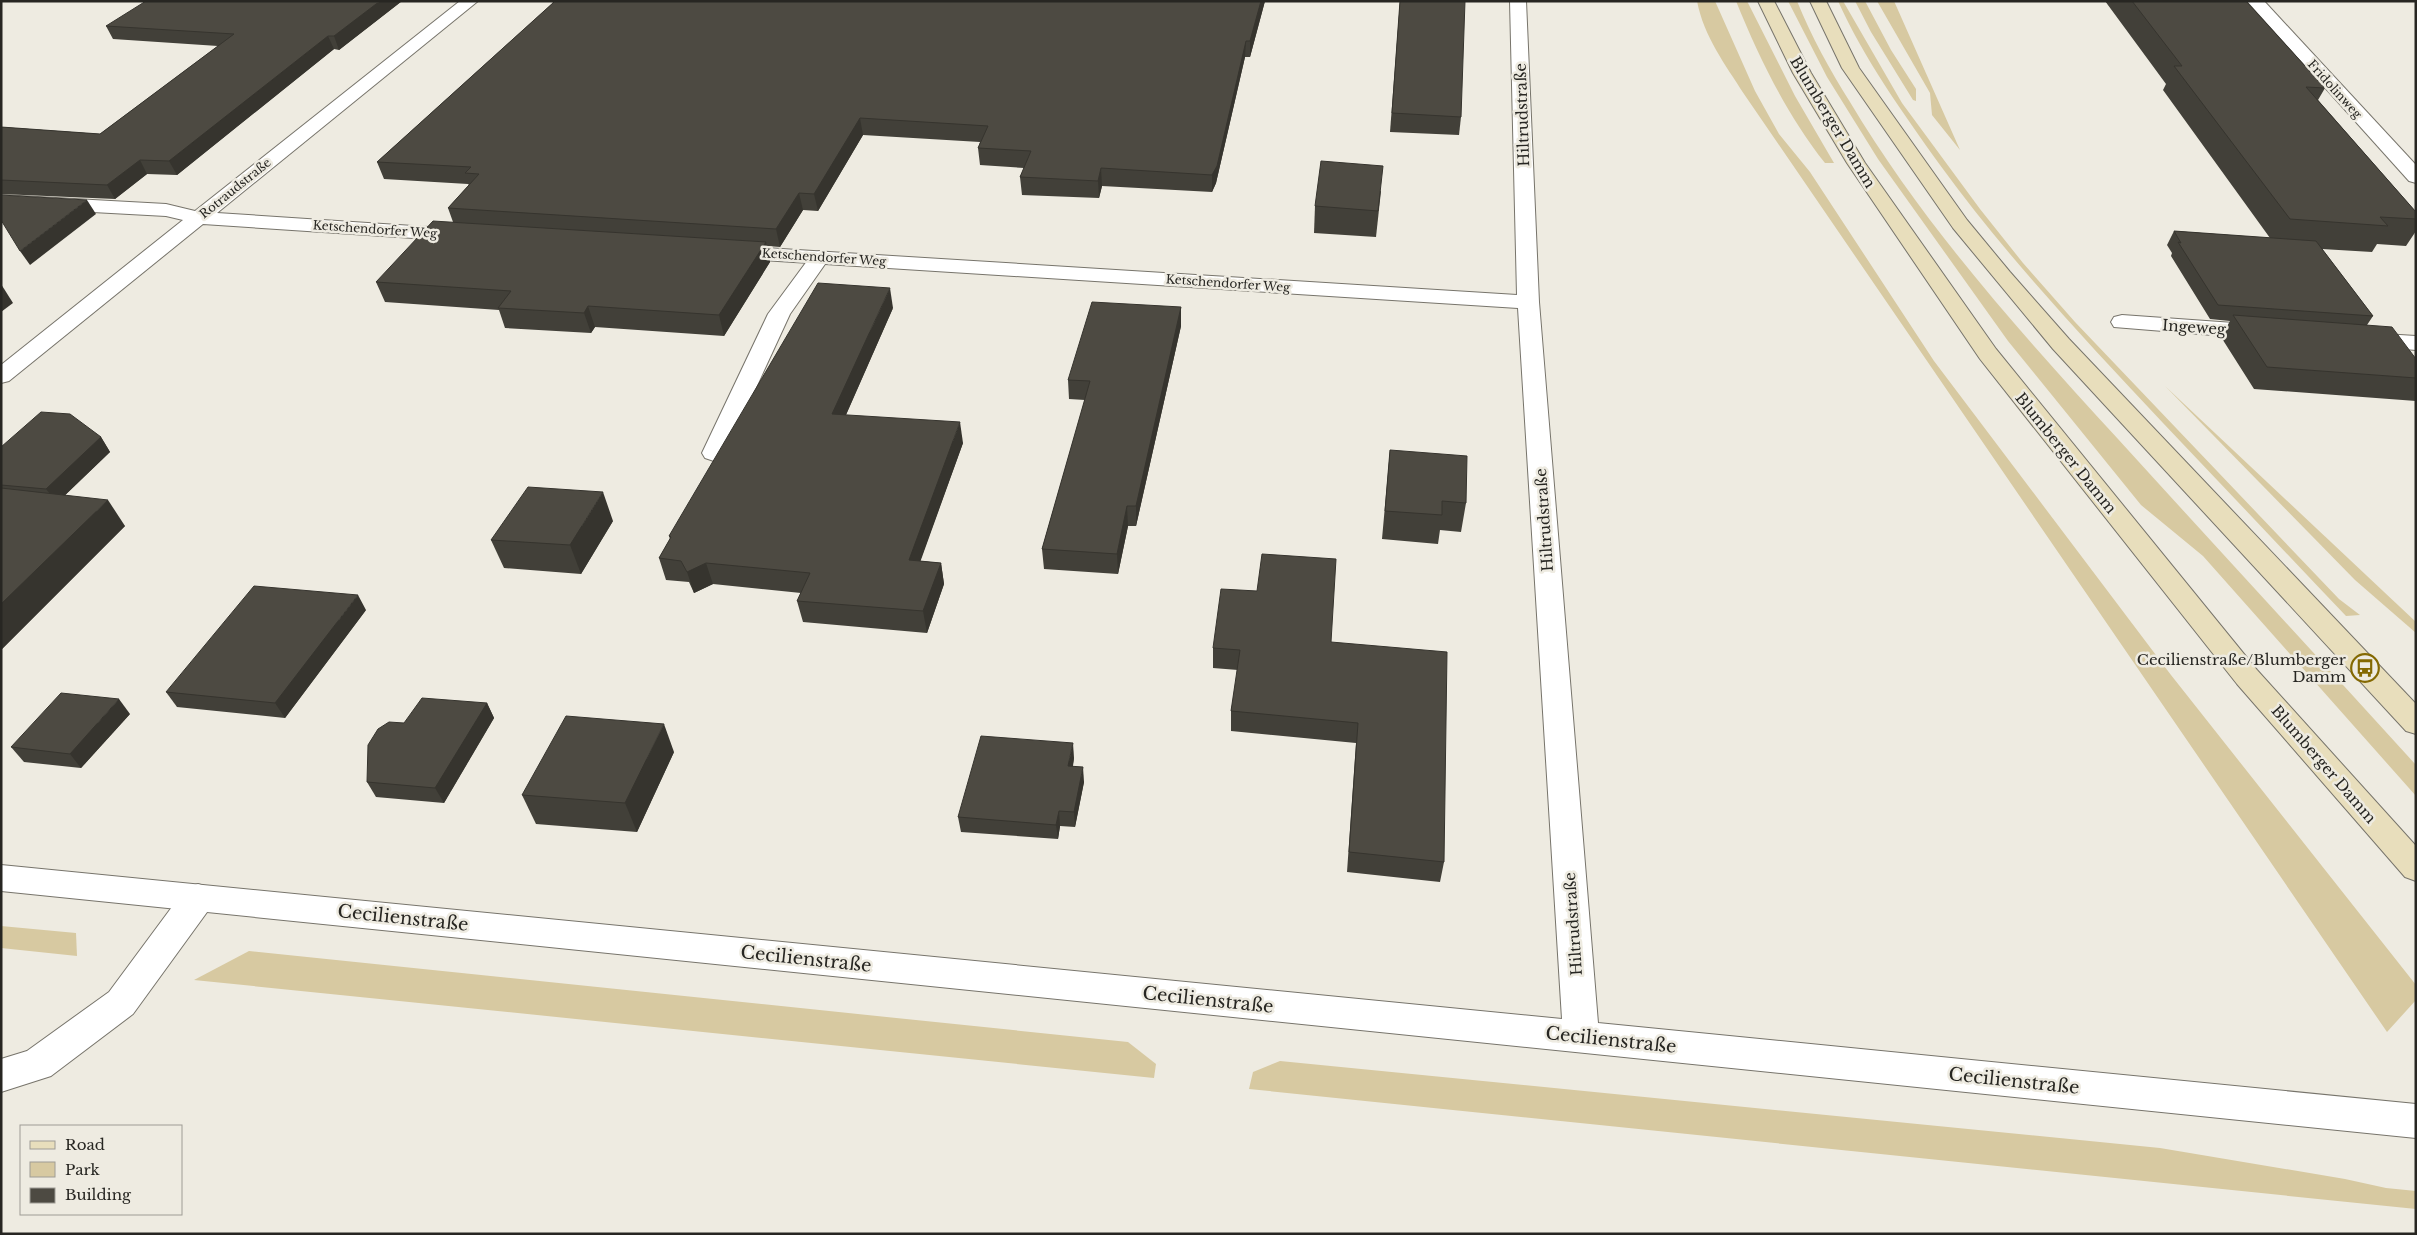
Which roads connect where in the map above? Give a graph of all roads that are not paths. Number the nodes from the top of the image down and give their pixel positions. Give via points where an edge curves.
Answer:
1 (470, 1) edge
2 (1518, 1) edge
3 (1766, 1) edge
4 (1818, 1) edge
5 (2255, 1) edge
6 (2416, 177) edge
7 (1, 201) edge
8 (198, 218) junction
9 (476, 236) edge
10 (712, 250) edge
11 (820, 257) junction
12 (1528, 302) junction
13 (2122, 322) dead end
14 (2278, 334) edge
15 (2347, 338) edge
16 (2416, 343) edge
17 (1, 376) edge
18 (714, 453) dead end
19 (2416, 723) edge
20 (2416, 868) edge
21 (1, 878) edge
22 (198, 898) junction
23 (1581, 1038) junction
24 (1, 1076) edge
25 (2416, 1121) edge

1 - 8 street, Rotraudstraße
2 - 12 street, Hiltrudstraße
3 - 20 main road, Blumberger Damm via 1802,73 1856,163 1988,354 2247,677
4 - 19 main road via 1851,68 1960,224 2003,276 2067,350
5 - 6 street, Fridolinweg
7 - 8 street, Ketschendorfer Weg via 166,210
8 - 9 street, Ketschendorfer Weg
8 - 17 street, Rotraudstraße
10 - 11 street, Ketschendorfer Weg
11 - 12 street, Ketschendorfer Weg
11 - 18 street via 779,314
12 - 23 street, Hiltrudstraße
13 - 14 street, Ingeweg
15 - 16 street
21 - 22 street, Cecilienstraße
22 - 23 street, Cecilienstraße
22 - 24 street via 121,1003 38,1064
23 - 25 street, Cecilienstraße

